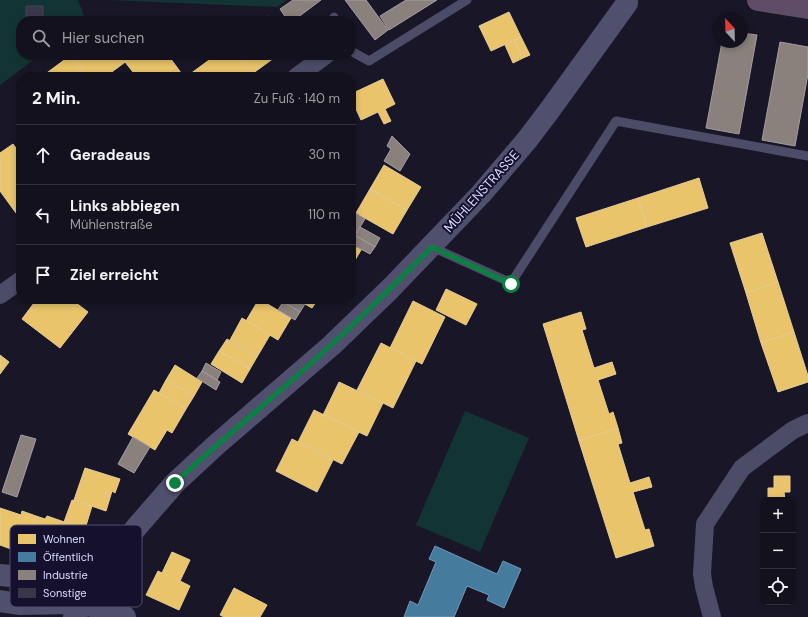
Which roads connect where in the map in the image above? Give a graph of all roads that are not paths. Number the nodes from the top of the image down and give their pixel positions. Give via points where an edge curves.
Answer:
1 (467, 0) edge
2 (758, 0) edge
3 (626, 2) dead end
4 (808, 8) edge
5 (356, 54) edge
6 (319, 60) edge
7 (303, 72) edge
8 (808, 156) edge
9 (432, 247) junction
10 (16, 284) edge
11 (0, 295) edge
12 (808, 423) edge
13 (138, 525) edge
14 (0, 575) edge
15 (10, 576) edge
16 (0, 601) edge
17 (10, 603) edge
18 (48, 607) edge
19 (78, 610) edge
20 (64, 617) edge
21 (125, 617) edge
22 (712, 617) edge

1 - 5 lane via 369,60
2 - 4 highway
3 - 9 street, MÜHLENSTRASSE via 526,140
6 - 7 street
8 - 9 lane via 616,122 511,284
9 - 13 street, MÜHLENSTRASSE via 332,345 175,483
10 - 11 street
12 - 22 street via 793,430 742,468 705,524 702,574
14 - 15 street
16 - 17 street
18 - 19 street
19 - 20 street, MÜHLENSTRASSE
19 - 21 street

